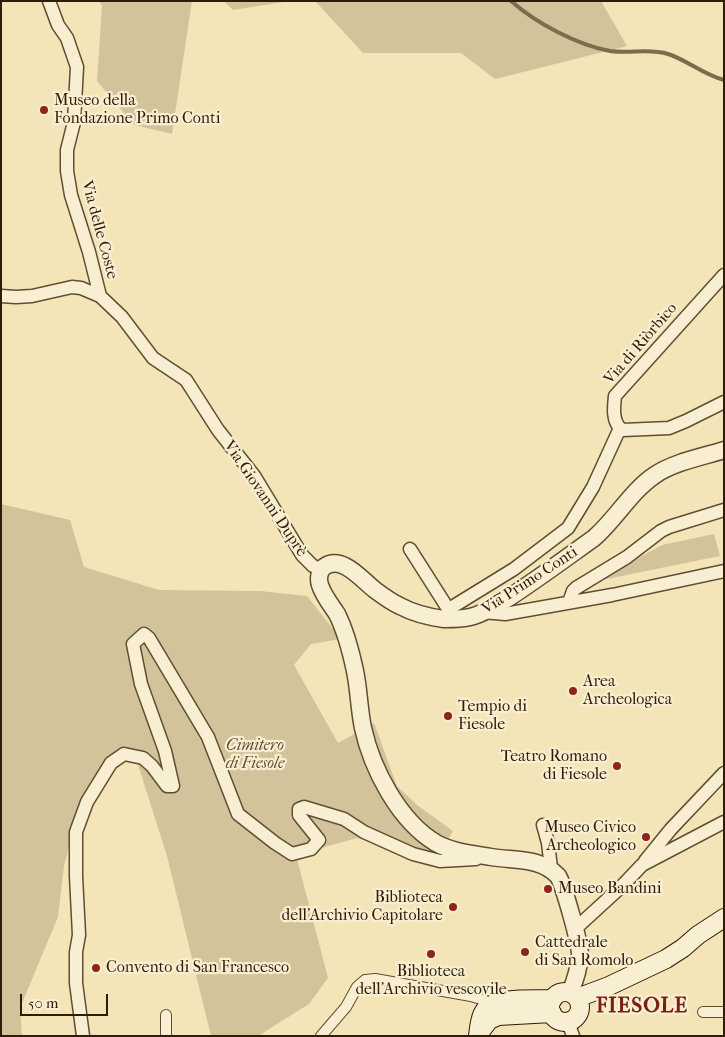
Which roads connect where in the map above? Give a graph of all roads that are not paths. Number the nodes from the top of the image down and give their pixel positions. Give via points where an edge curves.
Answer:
1 (49, 1) edge
2 (724, 274) edge
3 (1, 296) edge
4 (100, 296) junction
5 (724, 402) edge
6 (620, 428) junction
7 (724, 450) edge
8 (724, 510) edge
9 (410, 549) dead end
10 (321, 569) junction
11 (724, 571) edge
12 (569, 602) junction
13 (483, 612) junction
14 (452, 614) junction
15 (724, 773) edge
16 (724, 822) edge
17 (544, 825) dead end
18 (491, 857) junction
19 (642, 865) junction
20 (551, 868) junction
21 (724, 918) edge
22 (574, 929) junction
23 (574, 995) junction
24 (552, 1006) junction
25 (493, 1011) junction
26 (703, 1012) dead end
27 (724, 1012) edge
28 (166, 1015) dead end
29 (571, 1029) edge
30 (83, 1036) edge
31 (166, 1036) edge
32 (321, 1036) edge
33 (478, 1036) edge

1 - 4 street, Via delle Coste via 77,67 74,122 66,171
2 - 6 street, Via di Riòrbico via 615,396 614,409
3 - 4 street, Via Giovanni Duprè via 32,296 72,287
4 - 10 street, Via Giovanni Duprè via 122,317 153,358 186,380 254,477 302,555
5 - 6 street via 668,428
6 - 14 street via 593,487 568,528
7 - 13 street, Via Primo Conti via 656,474 594,538
8 - 12 street via 661,531 627,557 576,588
9 - 14 street
10 - 14 street, Via Primo Conti via 336,564 348,568 386,598 426,616
10 - 18 street, Via Giovanni Duprè via 320,584 348,641 365,736 393,799 411,822 436,842 452,849
11 - 12 street
12 - 13 street via 506,614
13 - 14 street, Via Primo Conti via 470,617
15 - 19 street
16 - 19 street
17 - 20 street
18 - 20 street, Via Giovanni Duprè via 538,863
18 - 30 street via 448,861 428,858 390,844 344,819 304,807 298,809 299,816 319,840 311,849 292,854 238,814 208,736 144,634 133,644 141,684 165,751 173,786 167,786 143,758 124,754 112,763 87,802 76,832 79,935 76,983
19 - 22 street
20 - 22 street via 560,880
21 - 23 main road via 666,958 610,986
22 - 23 street via 580,953
23 - 24 main road via 560,993
23 - 29 main road via 580,1006
24 - 25 main road via 503,1001
24 - 29 main road via 559,1020
25 - 32 street via 484,1000 471,996 365,980
25 - 33 main road
26 - 27 street
28 - 31 street

